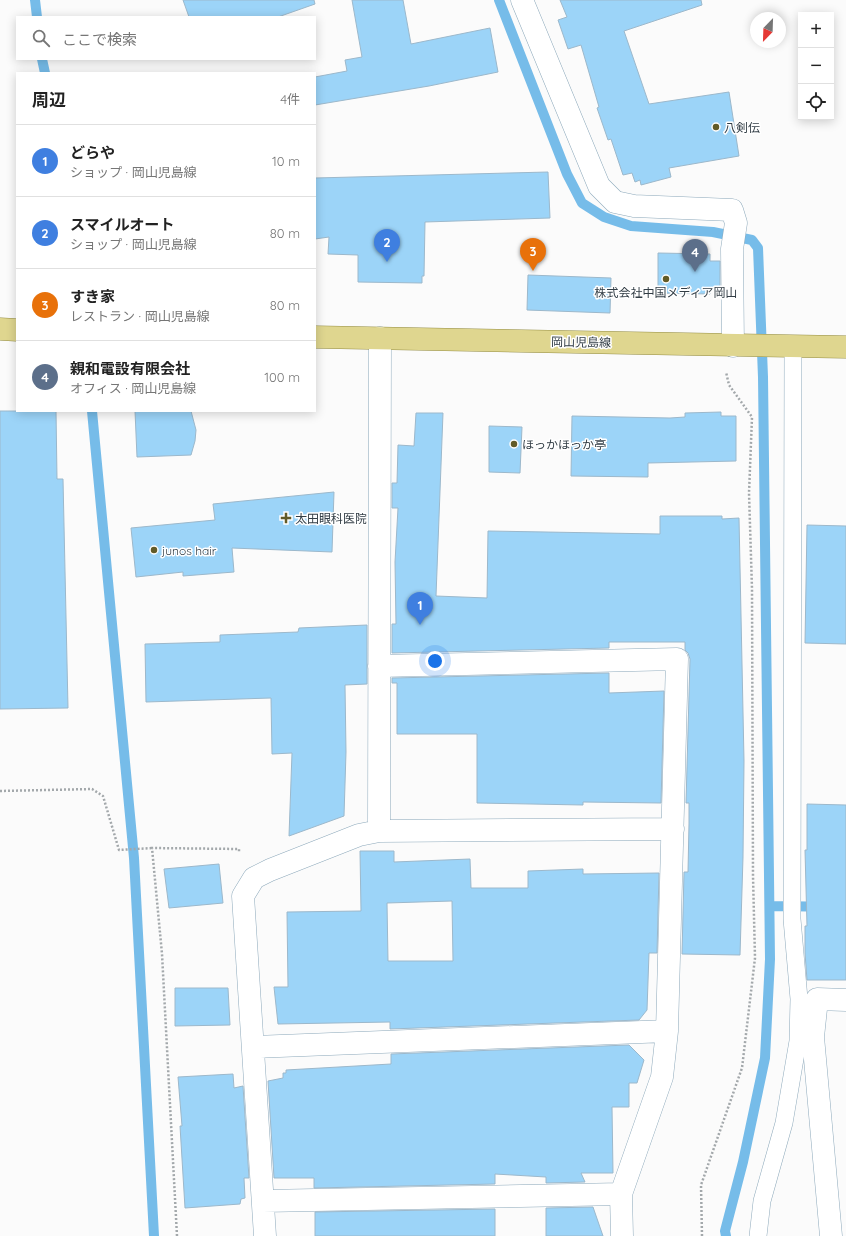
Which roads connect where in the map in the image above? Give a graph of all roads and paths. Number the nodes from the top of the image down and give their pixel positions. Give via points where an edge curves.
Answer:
1 (522, 0) edge
2 (0, 329) edge
3 (16, 330) edge
4 (316, 337) edge
5 (380, 338) junction
6 (740, 346) junction
7 (788, 346) junction
8 (846, 347) edge
9 (726, 370) dead end
10 (379, 666) junction
11 (0, 791) edge
12 (673, 829) junction
13 (379, 832) junction
14 (152, 848) junction
15 (243, 896) junction
16 (846, 1000) edge
17 (666, 1031) junction
18 (254, 1047) junction
19 (621, 1194) junction
20 (263, 1201) junction
21 (177, 1236) edge
22 (265, 1236) edge
23 (622, 1236) edge
24 (702, 1236) edge
25 (758, 1236) edge
26 (831, 1236) edge

1 - 6 street via 599,186 615,202 634,206 732,210 736,223 732,250
2 - 3 main road
4 - 5 main road, 岡山児島線
5 - 6 main road, 岡山児島線
5 - 10 street
6 - 7 main road, 岡山児島線
7 - 8 main road, 岡山児島線
7 - 25 lane via 792,919 799,999 798,1041 784,1123 762,1201
9 - 24 path via 729,385 752,417 749,493 755,958 742,1068 701,1185
10 - 12 street via 677,659
10 - 13 street
11 - 14 path via 92,789 103,796 119,850
12 - 13 street
12 - 17 street
13 - 15 street via 359,835 270,870 254,878
14 - 15 path via 239,849
14 - 21 path via 162,954
15 - 18 street
16 - 26 street via 817,999 813,1036
17 - 18 street
17 - 19 street via 662,1077
18 - 20 street
19 - 20 street
19 - 23 street
20 - 22 street

